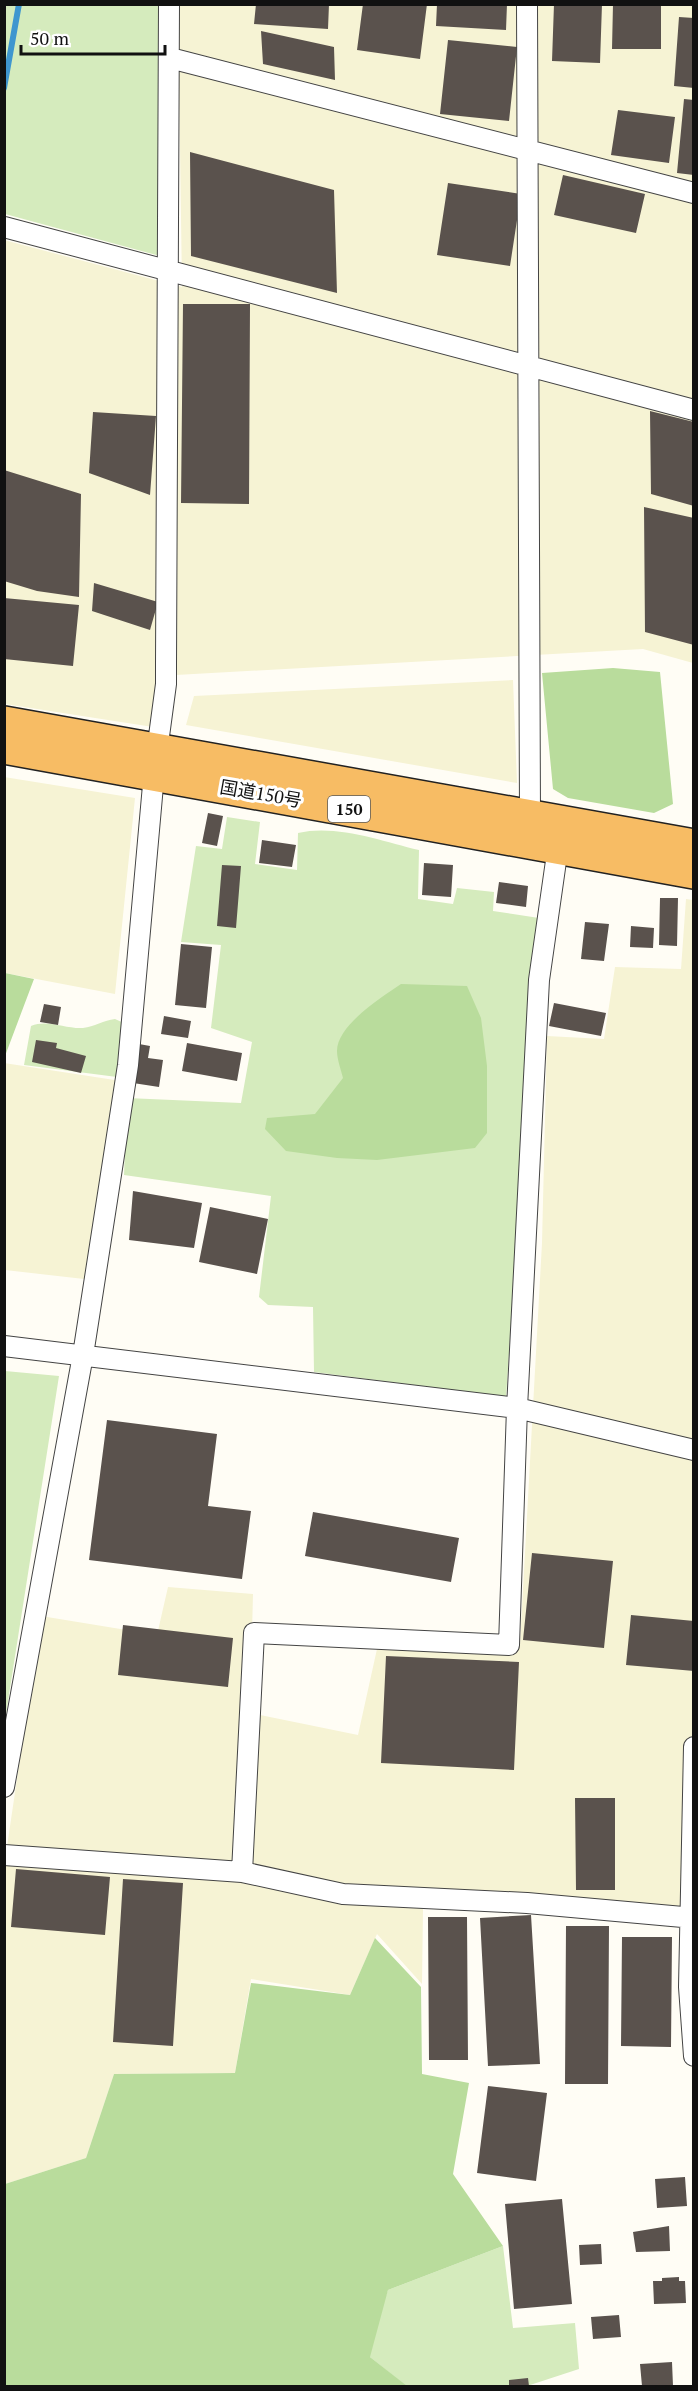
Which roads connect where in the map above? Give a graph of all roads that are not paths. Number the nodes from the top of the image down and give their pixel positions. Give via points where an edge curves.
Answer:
1 (169, 4) edge
2 (527, 4) edge
3 (170, 58) junction
4 (528, 152) junction
5 (693, 193) edge
6 (4, 227) edge
7 (170, 272) junction
8 (528, 368) junction
9 (693, 410) edge
10 (4, 723) edge
11 (4, 747) edge
12 (156, 762) junction
13 (530, 817) junction
14 (693, 846) edge
15 (558, 847) junction
16 (693, 872) edge
17 (4, 1346) edge
18 (83, 1355) junction
19 (517, 1408) junction
20 (693, 1450) edge
21 (693, 1747) edge
22 (4, 1787) edge
23 (4, 1855) edge
24 (242, 1872) junction
25 (692, 1918) edge
26 (693, 2056) edge

1 - 3 street
2 - 4 street
3 - 4 street
3 - 7 street
4 - 5 street
4 - 8 street
6 - 7 street
7 - 8 street
7 - 12 street via 166,684
8 - 9 street
8 - 13 street
10 - 12 highway, 国道150号 / 150
11 - 12 highway, 国道150号 / 150
12 - 13 highway, 国道150号 / 150
12 - 15 highway, 国道150号 / 150
12 - 18 street via 128,1065
13 - 14 highway, 国道150号 / 150
15 - 16 highway, 国道150号 / 150
15 - 19 street via 539,980
17 - 18 street
18 - 19 street
18 - 22 street
19 - 20 street
19 - 24 street via 509,1644 254,1633
21 - 25 street
23 - 24 street
24 - 25 street via 343,1894 527,1903
25 - 26 street via 689,1987

